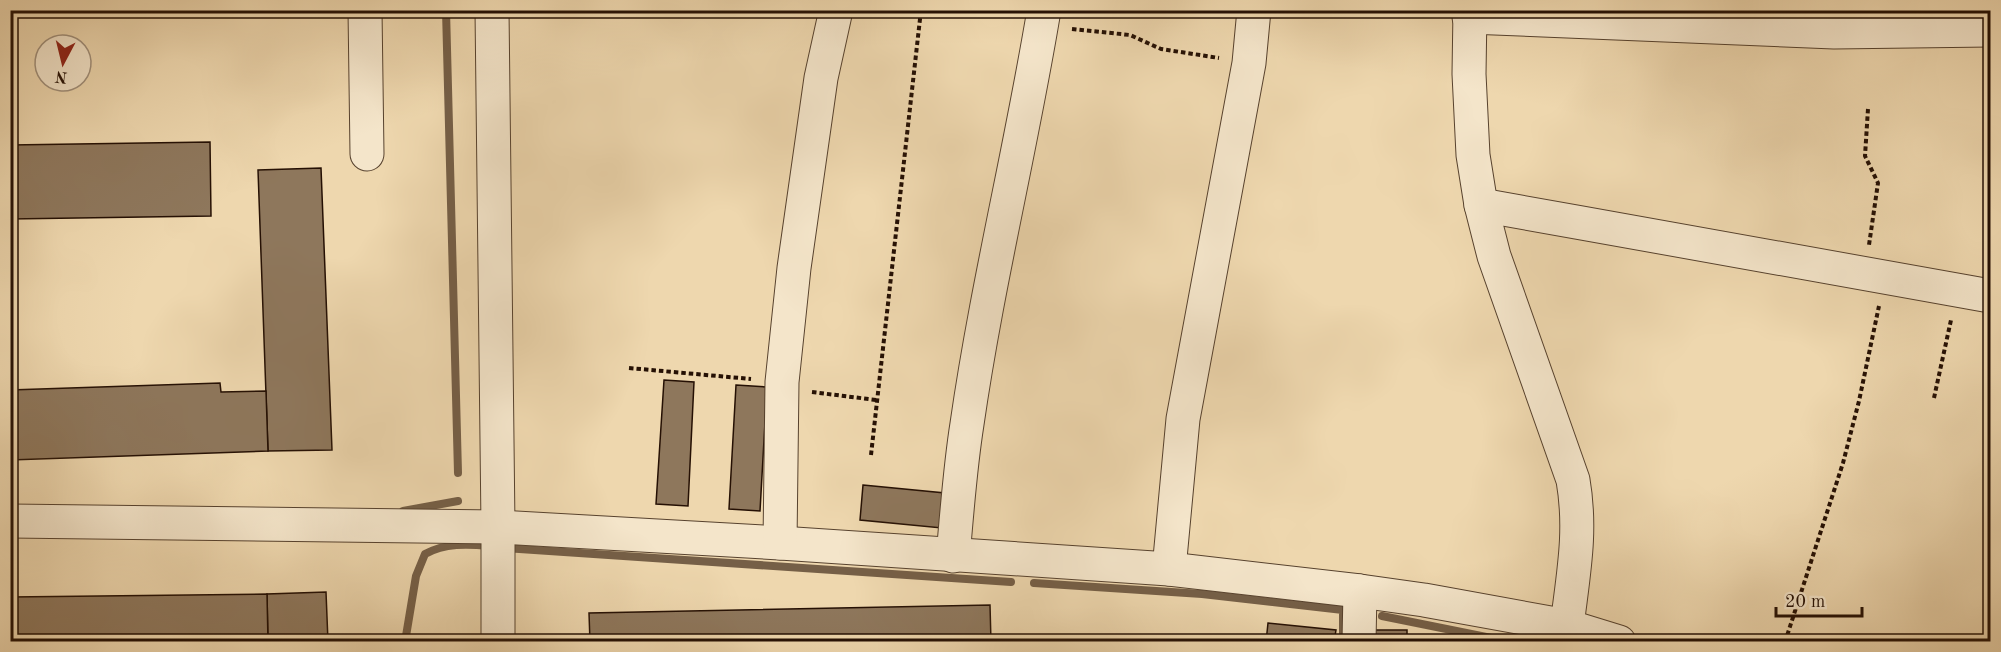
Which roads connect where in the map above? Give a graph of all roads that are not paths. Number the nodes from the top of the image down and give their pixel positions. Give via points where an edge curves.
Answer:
1 (365, 10) edge
2 (492, 10) edge
3 (836, 10) edge
4 (1254, 10) edge
5 (1470, 14) edge
6 (1042, 18) edge
7 (1990, 30) edge
8 (367, 154) dead end
9 (1481, 205) junction
10 (1990, 296) edge
11 (10, 522) edge
12 (498, 527) junction
13 (780, 543) junction
14 (953, 556) junction
15 (1169, 569) junction
16 (1360, 591) junction
17 (1567, 626) junction
18 (498, 642) edge
19 (1359, 642) edge
20 (1619, 642) edge

1 - 8 street
2 - 12 street
3 - 13 street via 821,78 794,268 782,385
4 - 15 street via 1249,63 1183,419
5 - 7 street via 1834,32
5 - 9 street via 1473,155
6 - 14 street via 967,422
9 - 10 street
9 - 17 street via 1494,256 1573,480 1578,530
11 - 12 street
12 - 13 street
12 - 18 street
13 - 14 street
14 - 15 street
15 - 16 street
16 - 17 street
16 - 19 street
17 - 20 street

